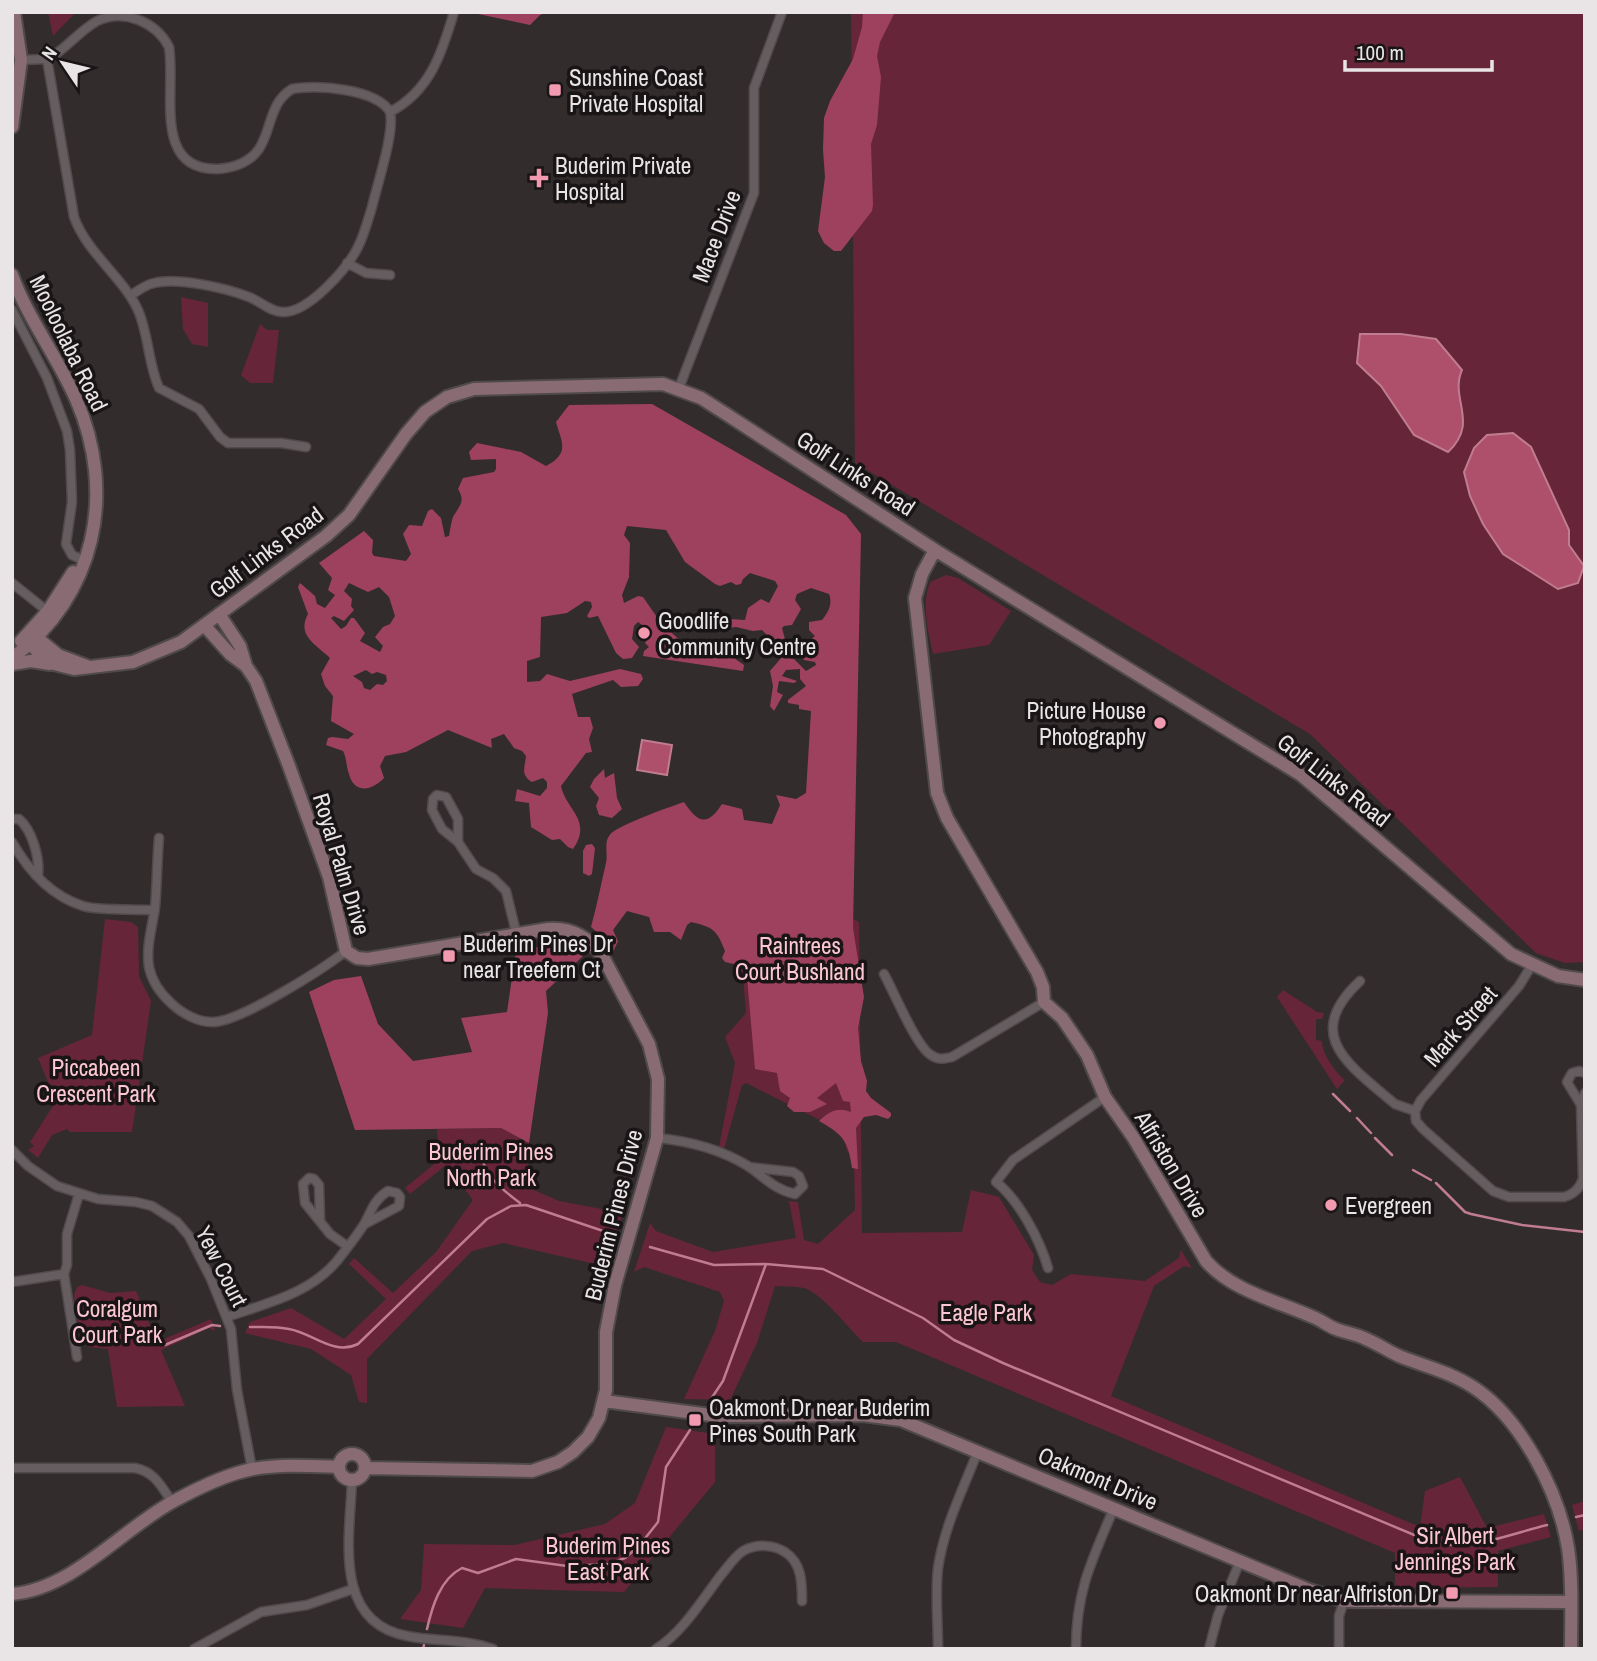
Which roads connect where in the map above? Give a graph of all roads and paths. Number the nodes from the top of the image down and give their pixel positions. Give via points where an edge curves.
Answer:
1 (14, 12) edge
2 (454, 12) edge
3 (782, 12) edge
4 (137, 15) edge
5 (47, 59) junction
6 (21, 60) junction
7 (390, 112) junction
8 (12, 127) edge
9 (347, 262) junction
10 (12, 275) edge
11 (390, 275) dead end
12 (130, 296) junction
13 (12, 310) edge
14 (679, 388) junction
15 (306, 447) dead end
16 (935, 550) junction
17 (82, 560) junction
18 (12, 583) edge
19 (52, 614) junction
20 (219, 614) junction
21 (204, 625) junction
22 (30, 638) junction
23 (12, 648) edge
24 (12, 658) edge
25 (68, 659) junction
26 (12, 664) edge
27 (54, 664) junction
28 (87, 666) junction
29 (246, 666) junction
30 (12, 820) edge
31 (159, 838) dead end
32 (12, 842) edge
33 (458, 842) junction
34 (38, 875) junction
35 (155, 910) junction
36 (517, 936) junction
37 (436, 948) joint
38 (346, 951) junction
39 (1532, 965) junction
40 (884, 974) dead end
41 (1585, 980) edge
42 (1360, 981) dead end
43 (1044, 1002) junction
44 (1585, 1073) edge
45 (1585, 1093) edge
46 (1105, 1097) junction
47 (1581, 1105) junction
48 (1415, 1111) junction
49 (657, 1138) junction
50 (12, 1150) edge
51 (749, 1167) junction
52 (79, 1194) junction
53 (320, 1219) dead end
54 (365, 1224) junction
55 (347, 1246) junction
56 (1048, 1268) dead end
57 (64, 1274) junction
58 (12, 1282) edge
59 (227, 1317) junction
60 (77, 1357) dead end
61 (604, 1401) junction
62 (978, 1451) junction
63 (339, 1467) junction
64 (12, 1468) edge
65 (365, 1468) junction
66 (252, 1469) junction
67 (352, 1480) junction
68 (172, 1502) junction
69 (1114, 1508) junction
70 (1240, 1561) junction
71 (353, 1589) junction
72 (12, 1594) edge
73 (802, 1601) dead end
74 (1344, 1601) junction
75 (1571, 1602) junction
76 (194, 1649) edge
77 (493, 1649) edge
78 (656, 1649) edge
79 (938, 1649) edge
80 (1076, 1649) edge
81 (1209, 1649) edge
82 (1339, 1649) edge
83 (1571, 1649) edge

1 - 6 street
2 - 7 street via 436,66 407,103
3 - 14 street, Mace Drive via 754,89 754,193
4 - 5 street via 96,22
4 - 7 street via 169,47 174,142 182,158 199,167 231,167 249,159 261,145 276,104 292,89 364,94
5 - 6 street
5 - 12 street via 78,229
6 - 8 street
7 - 9 street via 391,129 369,215
9 - 11 street via 366,273
9 - 12 street via 308,303 286,312 242,295 173,282 149,285
10 - 17 street, Mooloolaba Road via 22,302 76,398 90,436 97,480 95,513
12 - 15 street via 141,317 162,391 199,408 228,443
13 - 17 street via 47,378 67,431 72,502 66,544 68,551
14 - 16 street, Golf Links Road
14 - 20 street, Golf Links Road via 602,384 474,389 447,397 412,426 349,515
16 - 39 street, Golf Links Road via 1301,775 1511,954
16 - 43 street, Alfriston Drive via 915,598 937,793 1037,972
17 - 19 street, Mooloolaba Road via 72,592
18 - 19 street
19 - 22 street, Mooloolaba Road
19 - 25 street via 52,638
20 - 21 street, Golf Links Road
20 - 29 street, Royal Palm Drive via 240,646
21 - 28 street, Golf Links Road via 149,657
21 - 29 street, Royal Palm Drive
22 - 23 street, Mooloolaba Road
22 - 24 street, Mooloolaba Road
22 - 25 street, Golf Links Road
22 - 27 street
25 - 28 street, Golf Links Road
26 - 27 street, Golf Links Road
27 - 28 street, Golf Links Road via 74,669
29 - 38 street, Royal Palm Drive via 256,681 329,877
30 - 34 street via 26,825
31 - 35 street
32 - 34 street via 28,869
33 - 33 street via 442,829 432,810 437,795 446,797 458,819
33 - 36 street via 476,869 506,891
34 - 35 street via 54,892 85,906
35 - 38 street via 148,942 149,968 158,991 177,1009 213,1023 306,978
36 - 37 street, Buderim Pines Drive
36 - 49 street, Buderim Pines Drive via 559,928 593,943 602,955 649,1044 659,1079
37 - 38 street, Royal Palm Drive via 368,959
39 - 41 street, Golf Links Road via 1558,976
39 - 48 street, Mark Street
40 - 43 street via 920,1043 941,1059 952,1057
42 - 48 street via 1335,1014 1335,1046 1347,1063 1395,1104
43 - 46 street, Alfriston Drive via 1078,1041
44 - 47 street via 1572,1073 1567,1082
45 - 47 street
46 - 56 street via 1013,1160 996,1182 1007,1191 1042,1248
46 - 75 street, Alfriston Drive via 1200,1252 1218,1273 1335,1329 1450,1375 1484,1395 1504,1414 1539,1469 1561,1520
47 - 48 street via 1583,1180 1580,1188 1564,1197 1509,1197 1493,1191 1423,1129
49 - 51 street via 695,1144
49 - 61 street, Buderim Pines Drive via 615,1285 608,1320
50 - 52 street, Yew Court via 50,1182
51 - 51 street via 793,1172 803,1186 795,1194 784,1192
52 - 57 street via 67,1234
52 - 59 street, Yew Court via 152,1206 177,1222 195,1245
53 - 55 street via 330,1234
54 - 54 street via 381,1195 388,1191 397,1194 400,1201 395,1210
54 - 55 street
55 - 59 street via 305,1289
57 - 58 street
57 - 60 street
59 - 66 street, Yew Court
61 - 62 street, Oakmont Drive via 718,1416 887,1417
61 - 65 street, Buderim Pines Drive via 595,1427 581,1445 543,1468 519,1472
62 - 69 street, Oakmont Drive
62 - 79 street via 947,1527 940,1557
63 - 65 street via 353,1454 363,1460
63 - 66 street
63 - 67 street via 341,1475
64 - 68 street via 146,1470
65 - 67 street via 362,1476
66 - 68 street
67 - 71 street via 349,1571
68 - 72 street via 74,1571 46,1586
69 - 70 street, Oakmont Drive
69 - 80 street via 1079,1598
70 - 74 street, Oakmont Drive
70 - 81 street
71 - 76 street via 307,1605 261,1612
71 - 77 street via 369,1615 393,1633 459,1640
73 - 78 street via 802,1577 789,1555 767,1546 750,1548 736,1557 672,1636
74 - 75 street, Oakmont Drive
74 - 82 street
75 - 83 street, Alfriston Drive

